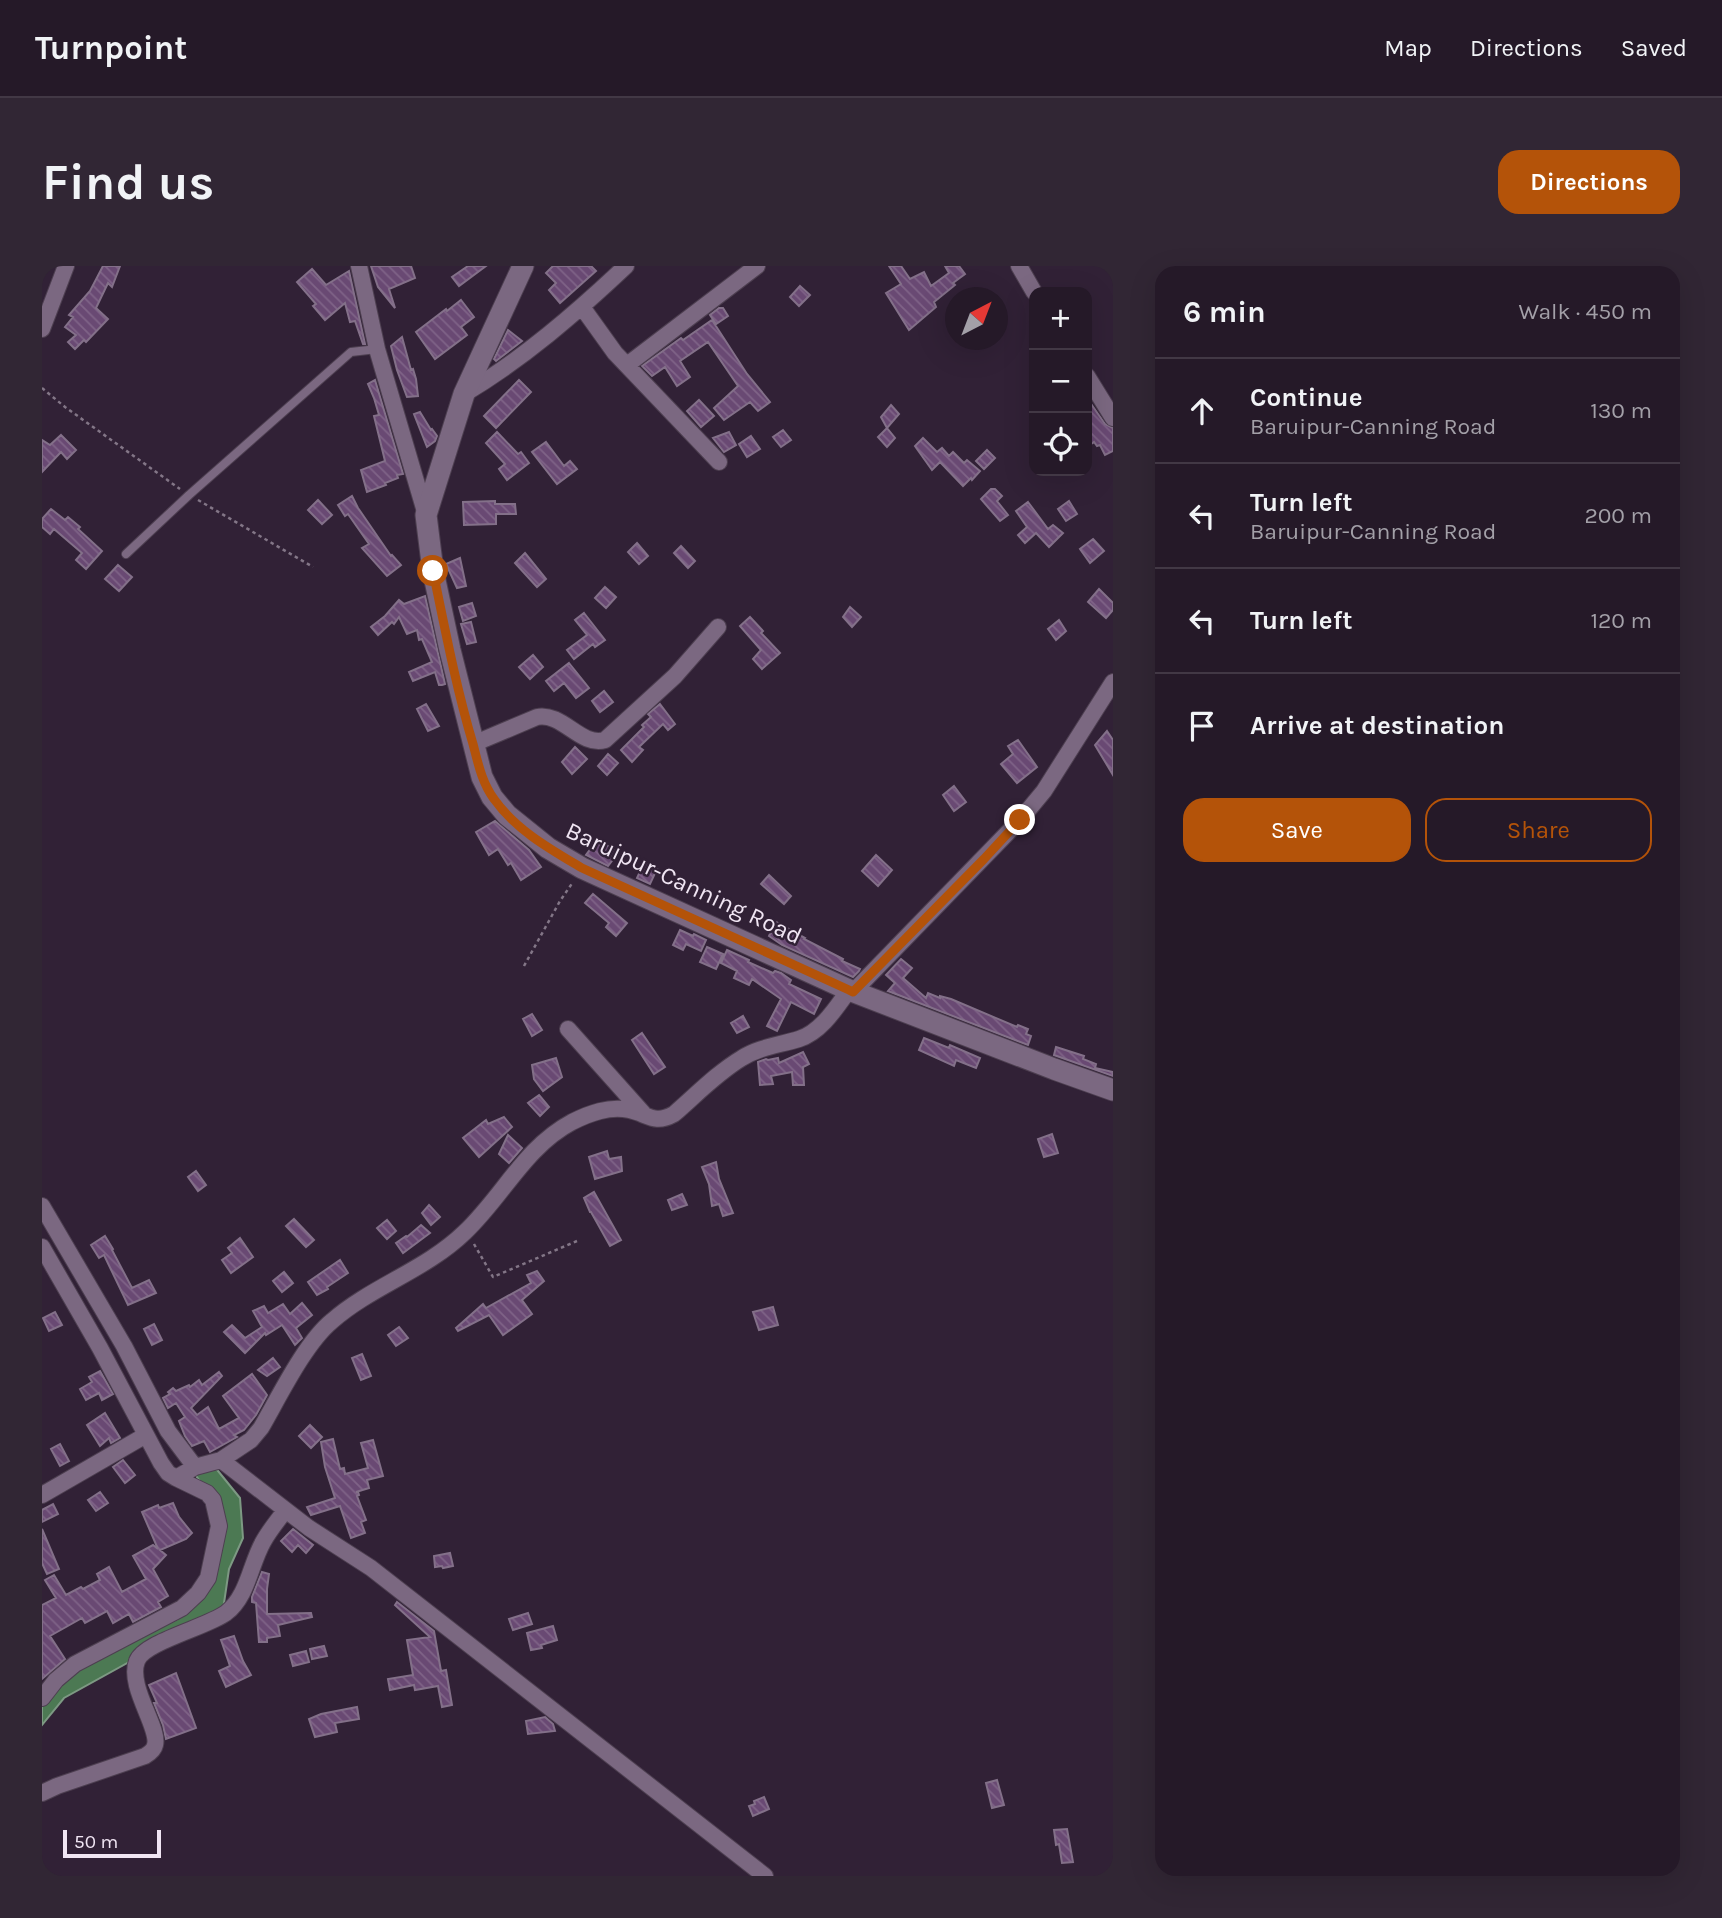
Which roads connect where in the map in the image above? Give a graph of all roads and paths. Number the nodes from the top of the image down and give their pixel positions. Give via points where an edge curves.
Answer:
1 (66, 266) edge
2 (359, 266) edge
3 (523, 266) edge
4 (626, 266) edge
5 (1019, 266) edge
6 (754, 267) edge
7 (1031, 287) edge
8 (582, 307) junction
9 (42, 330) edge
10 (377, 349) junction
11 (627, 365) junction
12 (1092, 384) edge
13 (42, 388) edge
14 (464, 394) junction
15 (1113, 418) edge
16 (719, 462) dead end
17 (189, 495) junction
18 (426, 515) junction
19 (126, 554) dead end
20 (313, 567) dead end
21 (718, 626) dead end
22 (1113, 682) edge
23 (473, 744) junction
24 (582, 868) junction
25 (524, 966) dead end
26 (851, 991) junction
27 (568, 1029) dead end
28 (1113, 1090) edge
29 (647, 1118) junction
30 (42, 1206) edge
31 (467, 1231) junction
32 (577, 1241) dead end
33 (42, 1247) edge
34 (146, 1435) junction
35 (221, 1460) junction
36 (195, 1467) junction
37 (176, 1478) junction
38 (42, 1495) edge
39 (285, 1511) junction
40 (42, 1698) edge
41 (42, 1793) edge
42 (765, 1876) edge

1 - 9 street
2 - 10 street
3 - 14 main road, Baruipur-Canning Road
4 - 8 street
5 - 7 street
6 - 11 street
8 - 11 street
8 - 14 street
10 - 17 lane via 351,352
10 - 18 street
11 - 16 street
12 - 15 street
13 - 17 path
14 - 18 main road, Baruipur-Canning Road
17 - 19 lane
17 - 20 path
18 - 23 main road, Baruipur-Canning Road via 433,571
21 - 23 street via 675,676 605,740 595,742 544,716
22 - 26 street via 1028,810
23 - 24 main road, Baruipur-Canning Road via 492,797 507,815
24 - 25 path
24 - 26 main road, Baruipur-Canning Road
26 - 28 main road, Baruipur-Canning Road
26 - 29 street via 813,1032 743,1057 674,1114
27 - 29 street
29 - 31 street via 630,1110 595,1111 554,1132
30 - 36 street via 168,1431
31 - 32 path via 493,1278
31 - 35 street via 447,1249 332,1321 312,1343 261,1428
33 - 34 street
34 - 37 street via 161,1463
34 - 38 street
35 - 36 street
35 - 39 street
36 - 37 street
37 - 40 street via 207,1493 216,1511 219,1526 204,1586 182,1608 75,1664
39 - 41 street via 264,1539 239,1601 208,1623 148,1649 137,1661 138,1690 156,1739 154,1749
39 - 42 street via 371,1568

